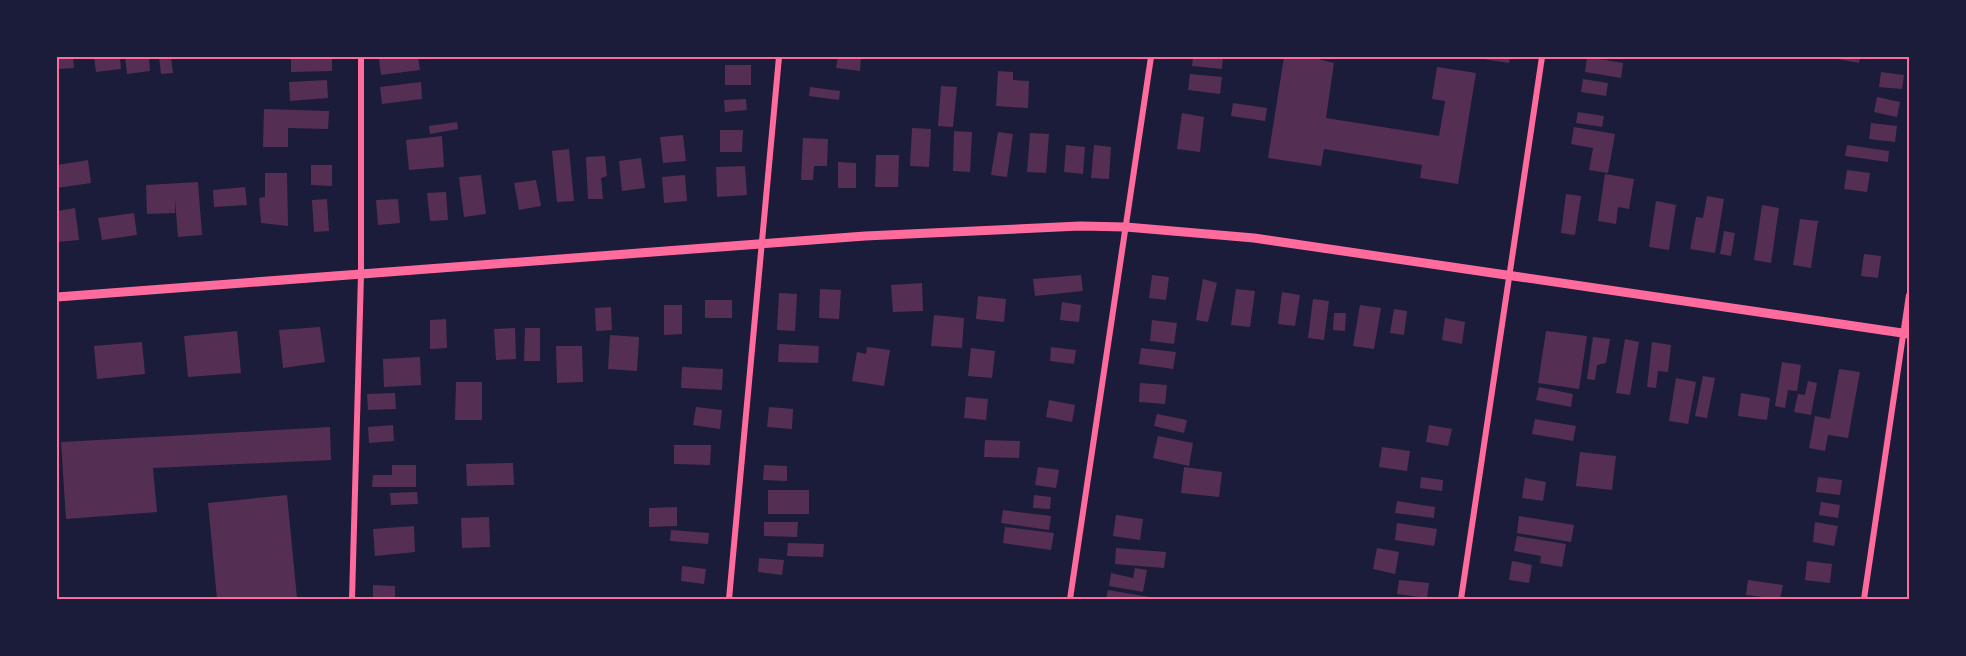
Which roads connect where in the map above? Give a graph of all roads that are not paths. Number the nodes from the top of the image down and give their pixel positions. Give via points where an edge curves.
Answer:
1 (361, 57) edge
2 (779, 57) edge
3 (1150, 57) edge
4 (1542, 57) edge
5 (1126, 227) junction
6 (761, 244) junction
7 (1511, 274) junction
8 (362, 275) junction
9 (1909, 295) edge
10 (57, 297) edge
11 (1906, 333) edge
12 (352, 599) edge
13 (729, 599) edge
14 (1070, 599) edge
15 (1461, 599) edge
16 (1864, 599) edge

1 - 8 street
2 - 6 street
3 - 5 street
4 - 7 street
5 - 6 street via 966,231
5 - 7 street via 1254,238
5 - 14 street
6 - 8 street
6 - 13 street
7 - 11 street
7 - 15 street
8 - 10 street
8 - 12 street
9 - 11 street
11 - 16 street

